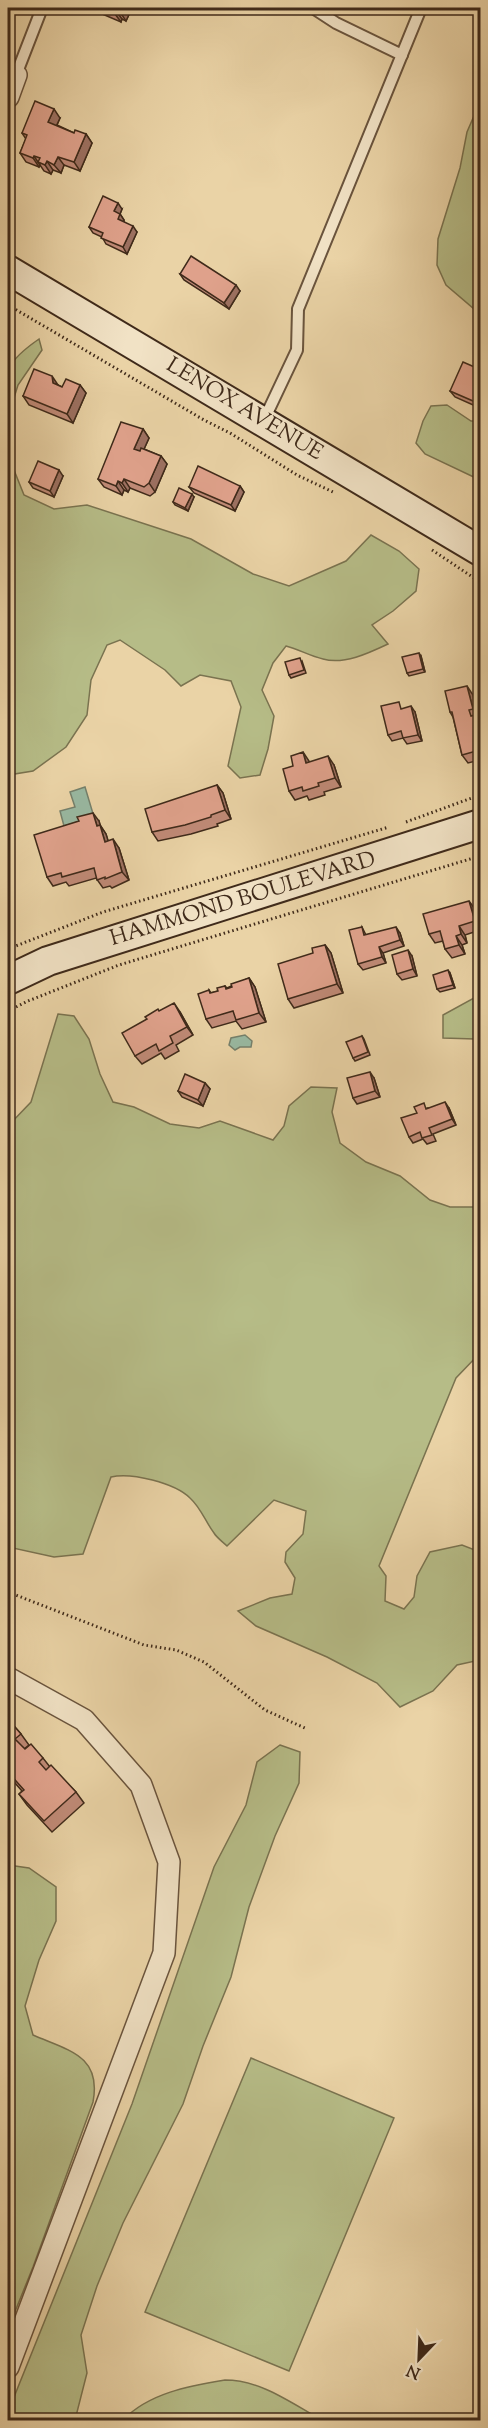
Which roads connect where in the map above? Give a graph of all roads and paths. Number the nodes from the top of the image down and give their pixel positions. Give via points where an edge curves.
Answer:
1 (42, 8) edge
2 (313, 8) edge
3 (421, 8) edge
4 (402, 55) junction
5 (16, 75) joint
6 (8, 97) edge
7 (8, 270) edge
8 (8, 305) edge
9 (263, 422) junction
10 (334, 492) dead end
11 (428, 548) dead end
12 (480, 551) edge
13 (480, 582) edge
14 (480, 795) edge
15 (480, 824) edge
16 (480, 856) edge
17 (8, 949) edge
18 (8, 980) edge
19 (8, 1011) edge
20 (8, 1592) edge
21 (8, 1678) edge
22 (308, 1729) dead end
23 (8, 2367) edge

1 - 5 lane
2 - 4 lane
3 - 4 lane
4 - 9 lane via 298,309 297,350
5 - 6 street
7 - 9 street, LENOX AVENUE
8 - 10 path via 230,432 297,475
9 - 12 street, LENOX AVENUE
11 - 13 path
14 - 17 path via 399,825 103,912
15 - 18 street, HAMMOND BOULEVARD via 48,961
16 - 19 path via 118,965
20 - 22 path via 144,1645 176,1650 204,1662 265,1710
21 - 23 street via 84,1720 141,1785 169,1862 164,1953

